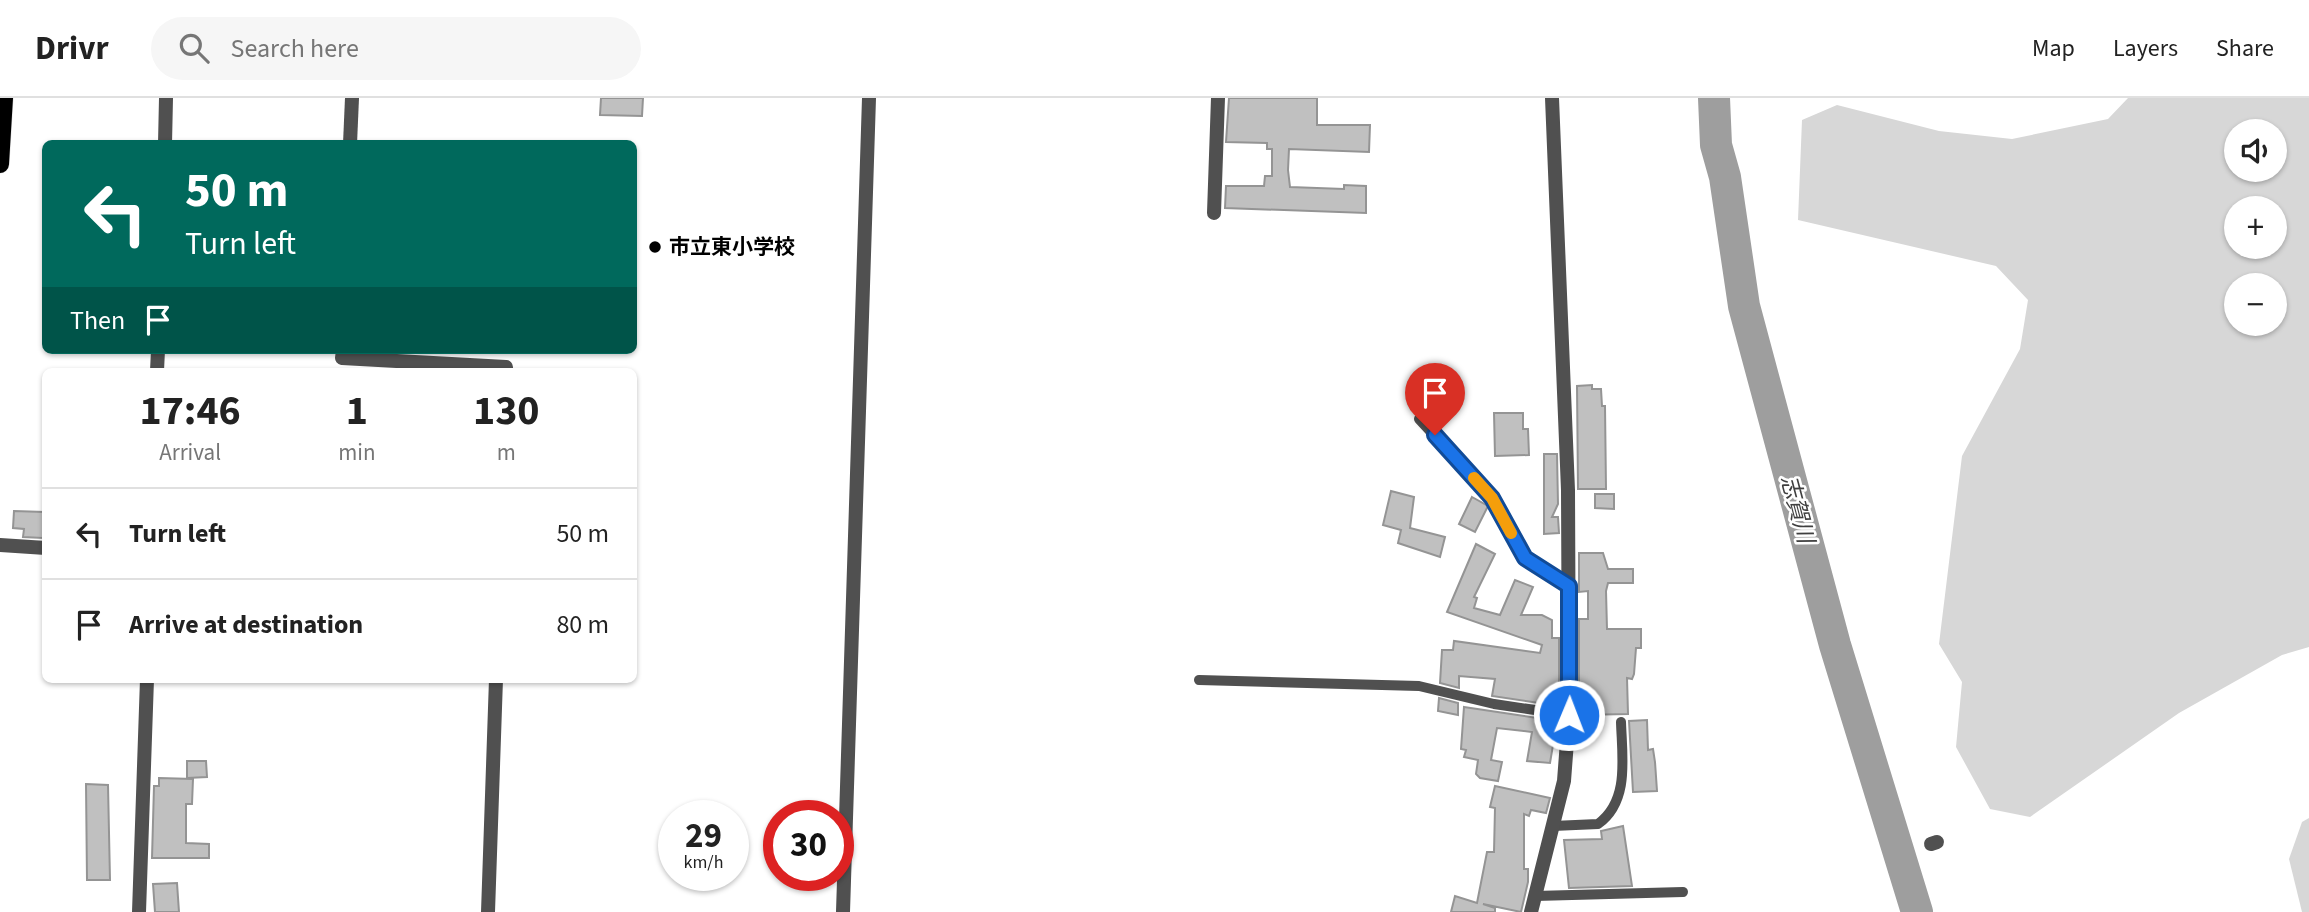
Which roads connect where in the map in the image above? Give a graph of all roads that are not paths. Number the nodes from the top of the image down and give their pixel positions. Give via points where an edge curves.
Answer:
1 (4, 98) edge
2 (166, 98) edge
3 (352, 98) edge
4 (869, 98) edge
5 (1218, 98) edge
6 (1552, 98) edge
7 (165, 140) edge
8 (350, 140) edge
9 (0, 164) edge
10 (1214, 213) dead end
11 (342, 354) edge
12 (506, 368) edge
13 (1419, 419) dead end
14 (0, 545) edge
15 (42, 548) edge
16 (1569, 586) junction
17 (1199, 680) dead end
18 (147, 683) edge
19 (496, 683) edge
20 (1569, 715) junction
21 (1621, 722) dead end
22 (1553, 826) junction
23 (1683, 892) dead end
24 (1535, 896) junction
25 (139, 912) edge
26 (488, 912) edge
27 (844, 912) edge
28 (1531, 912) edge

1 - 9 main road
2 - 7 street
3 - 8 street
4 - 27 street
5 - 10 street
6 - 16 street
11 - 12 street via 342,358
13 - 16 lane via 1492,498 1525,558
14 - 15 street
16 - 20 street
17 - 20 lane via 1419,686
18 - 25 street
19 - 26 street
20 - 22 street via 1564,781
21 - 22 lane via 1622,777 1616,805 1598,824
22 - 24 street
23 - 24 lane
24 - 28 street

